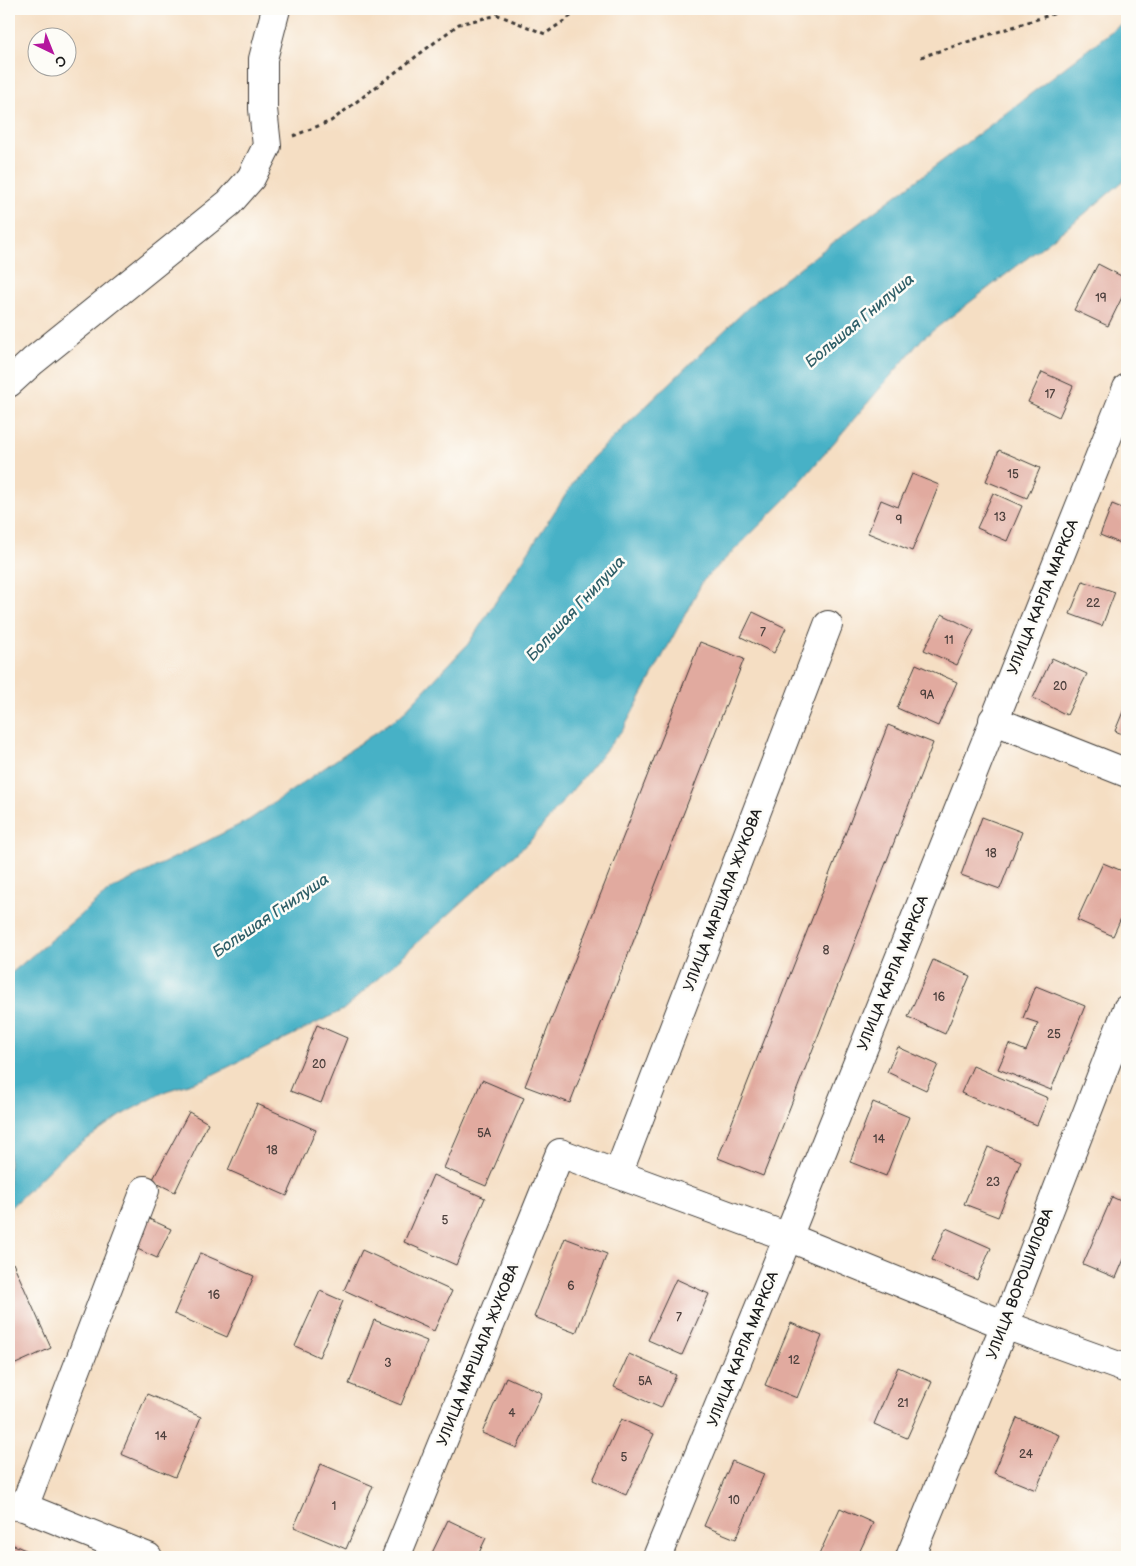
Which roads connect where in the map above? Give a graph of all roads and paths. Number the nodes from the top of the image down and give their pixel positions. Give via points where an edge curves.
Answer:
1 (276, 9) edge
2 (581, 9) edge
3 (1068, 9) edge
4 (920, 57) dead end
5 (268, 146) junction
6 (9, 382) edge
7 (1127, 388) edge
8 (828, 625) dead end
9 (993, 720) junction
10 (1127, 773) edge
11 (1127, 1009) edge
12 (618, 1174) junction
13 (145, 1190) dead end
14 (788, 1238) junction
15 (1005, 1325) junction
16 (1127, 1369) edge
17 (16, 1506) edge
18 (148, 1557) edge
19 (396, 1557) edge
20 (657, 1557) edge
21 (910, 1557) edge

1 - 5 street via 263,59 263,109
2 - 5 path via 546,34 498,15 459,24 331,121
3 - 4 path
5 - 6 street via 251,178 229,203
7 - 9 street, УЛИЦА КАРЛА МАРКСА
8 - 12 street, УЛИЦА МАРШАЛА ЖУКОВА
9 - 10 street
9 - 14 street, УЛИЦА КАРЛА МАРКСА
11 - 15 street, УЛИЦА ВОРОШИЛОВА
12 - 14 street
12 - 19 street, УЛИЦА МАРШАЛА ЖУКОВА via 560,1153
13 - 17 street
14 - 15 street
14 - 20 street, УЛИЦА КАРЛА МАРКСА
15 - 16 street
15 - 21 street, УЛИЦА ВОРОШИЛОВА
17 - 18 street

